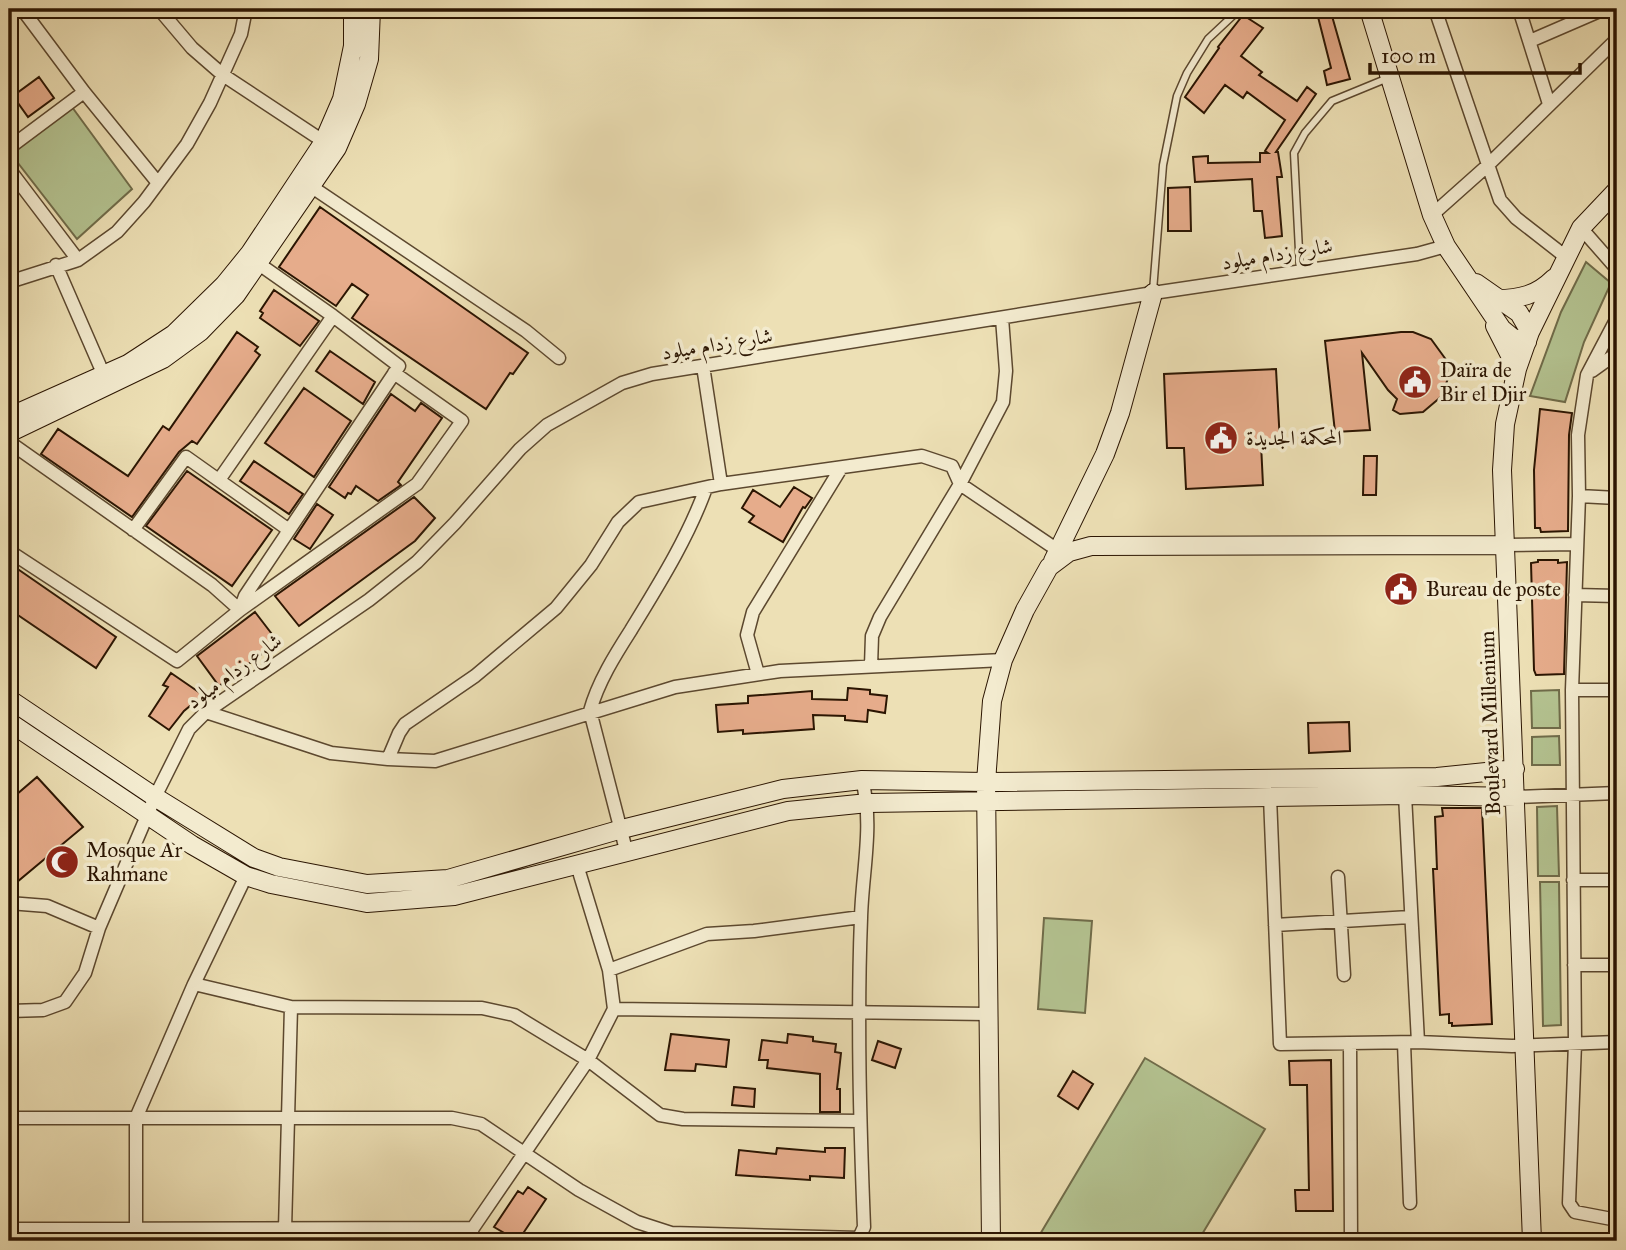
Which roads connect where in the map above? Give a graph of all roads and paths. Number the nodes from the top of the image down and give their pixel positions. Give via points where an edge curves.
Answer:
1 (22, 9) edge
2 (159, 9) edge
3 (246, 9) edge
4 (353, 9) edge
5 (370, 9) edge
6 (1240, 9) edge
7 (1369, 9) edge
8 (1435, 9) edge
9 (1519, 9) edge
10 (1604, 9) edge
11 (1617, 39) edge
12 (1530, 41) junction
13 (223, 75) junction
14 (1391, 77) junction
15 (84, 92) junction
16 (1549, 104) junction
17 (330, 146) junction
18 (9, 148) edge
19 (1487, 166) junction
20 (9, 169) edge
21 (158, 183) junction
22 (306, 183) junction
23 (1617, 190) edge
24 (1432, 215) junction
25 (1581, 228) junction
26 (1446, 246) junction
27 (1566, 257) junction
28 (78, 260) junction
29 (259, 264) junction
30 (56, 265) junction
31 (1617, 269) edge
32 (1300, 270) junction
33 (1556, 276) junction
34 (9, 282) edge
35 (1153, 293) junction
36 (1493, 304) junction
37 (333, 316) junction
38 (1002, 318) junction
39 (1617, 318) edge
40 (1528, 337) junction
41 (1617, 353) edge
42 (559, 358) dead end
43 (703, 366) junction
44 (1517, 369) junction
45 (394, 373) junction
46 (1587, 374) junction
47 (106, 380) junction
48 (9, 416) edge
49 (9, 433) edge
50 (9, 442) edge
51 (841, 468) junction
52 (219, 480) junction
53 (721, 484) junction
54 (960, 484) junction
55 (706, 488) junction
56 (1579, 496) junction
57 (1617, 498) edge
58 (133, 530) junction
59 (289, 530) junction
60 (1577, 544) junction
61 (1505, 545) junction
62 (9, 551) edge
63 (1059, 551) junction
64 (1049, 567) junction
65 (1575, 595) junction
66 (1617, 596) edge
67 (240, 610) junction
68 (1003, 660) junction
69 (870, 666) junction
70 (758, 674) junction
71 (1572, 690) junction
72 (1617, 690) edge
73 (9, 699) edge
74 (590, 711) junction
75 (206, 712) junction
76 (9, 722) edge
77 (388, 759) junction
78 (1515, 769) junction
79 (862, 780) junction
80 (987, 791) junction
81 (1573, 793) junction
82 (1617, 793) edge
83 (1405, 794) junction
84 (155, 797) junction
85 (1270, 797) junction
86 (1516, 797) junction
87 (868, 803) junction
88 (148, 815) junction
89 (622, 829) junction
90 (626, 850) junction
91 (577, 865) junction
92 (246, 876) junction
93 (1338, 877) dead end
94 (1573, 880) junction
95 (1617, 880) edge
96 (9, 903) edge
97 (861, 917) junction
98 (1410, 917) junction
99 (1342, 920) junction
100 (1275, 925) junction
101 (99, 929) junction
102 (1574, 965) junction
103 (1617, 965) edge
104 (609, 970) junction
105 (1344, 975) dead end
106 (194, 984) junction
107 (291, 1007) junction
108 (614, 1009) junction
109 (9, 1011) edge
110 (860, 1014) junction
111 (988, 1014) junction
112 (1418, 1042) junction
113 (1617, 1042) edge
114 (1404, 1043) junction
115 (1575, 1043) junction
116 (1350, 1044) junction
117 (1525, 1046) junction
118 (589, 1060) junction
119 (9, 1118) edge
120 (136, 1118) junction
121 (287, 1118) junction
122 (860, 1121) junction
123 (524, 1152) junction
124 (1410, 1203) dead end
125 (1617, 1220) edge
126 (9, 1228) edge
127 (473, 1228) junction
128 (285, 1229) junction
129 (136, 1235) edge
130 (861, 1240) edge
131 (468, 1241) edge
132 (991, 1241) edge
133 (1351, 1241) edge
134 (1532, 1241) edge

1 - 15 street
2 - 13 street
3 - 13 street via 241,34
4 - 17 main road via 353,46
5 - 17 main road via 369,59 356,104
6 - 35 lane via 1208,39 1177,96 1163,165
7 - 14 main road
8 - 19 street
9 - 12 street
10 - 12 street
11 - 16 street
12 - 16 street
13 - 17 street
13 - 21 street via 187,144
14 - 24 main road
14 - 32 lane via 1332,101 1296,148
15 - 18 street
15 - 21 street
16 - 19 street
17 - 22 main road
19 - 24 street
19 - 27 street via 1500,200
20 - 28 street
21 - 28 street via 117,232
22 - 29 main road
22 - 42 street
22 - 47 main road via 224,285 174,334
23 - 25 main road, Boulevard Millenium
24 - 26 main road
25 - 27 main road, Boulevard Millenium
25 - 31 street
26 - 32 street, شارع زدام ميلود
26 - 36 main road
27 - 33 main road, Boulevard Millenium
28 - 30 street
29 - 37 street
29 - 47 main road via 200,332 163,359
30 - 34 street
30 - 47 street
32 - 35 street, شارع زدام ميلود
33 - 36 main road via 1525,297
33 - 40 main road, Boulevard Millenium
35 - 38 street, شارع زدام ميلود
35 - 63 main road via 1120,413
36 - 40 main road via 1507,334
36 - 44 main road via 1503,343
37 - 45 street via 399,366
37 - 52 street
38 - 43 street, شارع زدام ميلود
38 - 54 street via 1003,402
39 - 46 street
40 - 44 main road, Boulevard Millenium
41 - 46 street
43 - 53 street
43 - 75 street, شارع زدام ميلود via 622,383 547,425 417,562
44 - 61 main road, Boulevard Millenium via 1504,435
45 - 59 street
45 - 67 street via 462,421 417,484
46 - 56 street via 1578,435
47 - 48 main road
47 - 49 main road
50 - 58 street
51 - 53 street
51 - 54 street via 922,456 952,466
51 - 70 street via 753,612 747,635
52 - 58 street via 186,457
52 - 59 street
53 - 55 street
54 - 63 street
54 - 69 street via 880,617 872,636
55 - 74 street via 696,516 619,647
55 - 77 street via 649,499 631,508 556,608 475,676 405,724
56 - 57 street
56 - 60 street
58 - 67 street via 212,584
59 - 67 street via 244,596
60 - 61 street
60 - 65 street
61 - 64 main road via 1091,546 1069,552
61 - 78 main road, Boulevard Millenium
62 - 67 street via 177,661
63 - 64 main road
64 - 68 main road
65 - 66 street
65 - 71 street
68 - 69 street
68 - 80 main road via 992,701
69 - 70 street
70 - 74 street via 675,687
71 - 72 street
71 - 81 street
73 - 84 main road
74 - 77 street via 435,761
74 - 89 street
75 - 77 street via 331,753
75 - 84 street, شارع زدام ميلود via 189,729
76 - 88 main road
78 - 80 main road via 1437,777
78 - 86 main road, Boulevard Millenium
79 - 80 main road
79 - 87 street
79 - 89 main road via 783,789
80 - 85 main road
80 - 87 main road
80 - 111 main road
81 - 82 street
81 - 86 street
81 - 94 street
83 - 85 main road
83 - 86 main road
83 - 98 street
84 - 88 street, شارع زدام ميلود
84 - 89 main road via 254,858 367,884 449,879
85 - 100 street
86 - 117 main road, Boulevard Millenium
87 - 90 main road via 788,811
87 - 97 street
88 - 92 main road
88 - 101 street, شارع زدام ميلود
89 - 90 street
90 - 91 main road
91 - 92 main road via 454,896 367,903
91 - 104 street
92 - 106 street
93 - 99 street
94 - 95 street
94 - 102 street
96 - 101 street via 47,906
97 - 104 street via 707,934
97 - 110 street
98 - 99 street
98 - 112 street
99 - 100 street
99 - 105 street
100 - 116 street via 1280,1044
101 - 109 street, شارع زدام ميلود via 85,973 65,1002 43,1010
102 - 103 street
102 - 115 street
104 - 108 street
106 - 107 street
106 - 120 street
107 - 118 street via 482,1008 514,1015
107 - 121 street
108 - 110 street
108 - 118 street
110 - 111 street
110 - 122 street
111 - 132 main road
112 - 114 street
112 - 117 street
113 - 115 street
114 - 116 street
114 - 124 street
115 - 117 street
115 - 125 street via 1569,1203 1575,1212
116 - 133 street
117 - 134 main road, Boulevard Millenium
118 - 122 street via 660,1115
118 - 123 street
119 - 120 street
120 - 121 street
120 - 129 street
121 - 123 street via 452,1118 481,1124
121 - 128 street
122 - 130 street
123 - 127 street
123 - 130 street via 626,1216 671,1233
126 - 129 street
127 - 128 street
127 - 131 street
128 - 129 street

